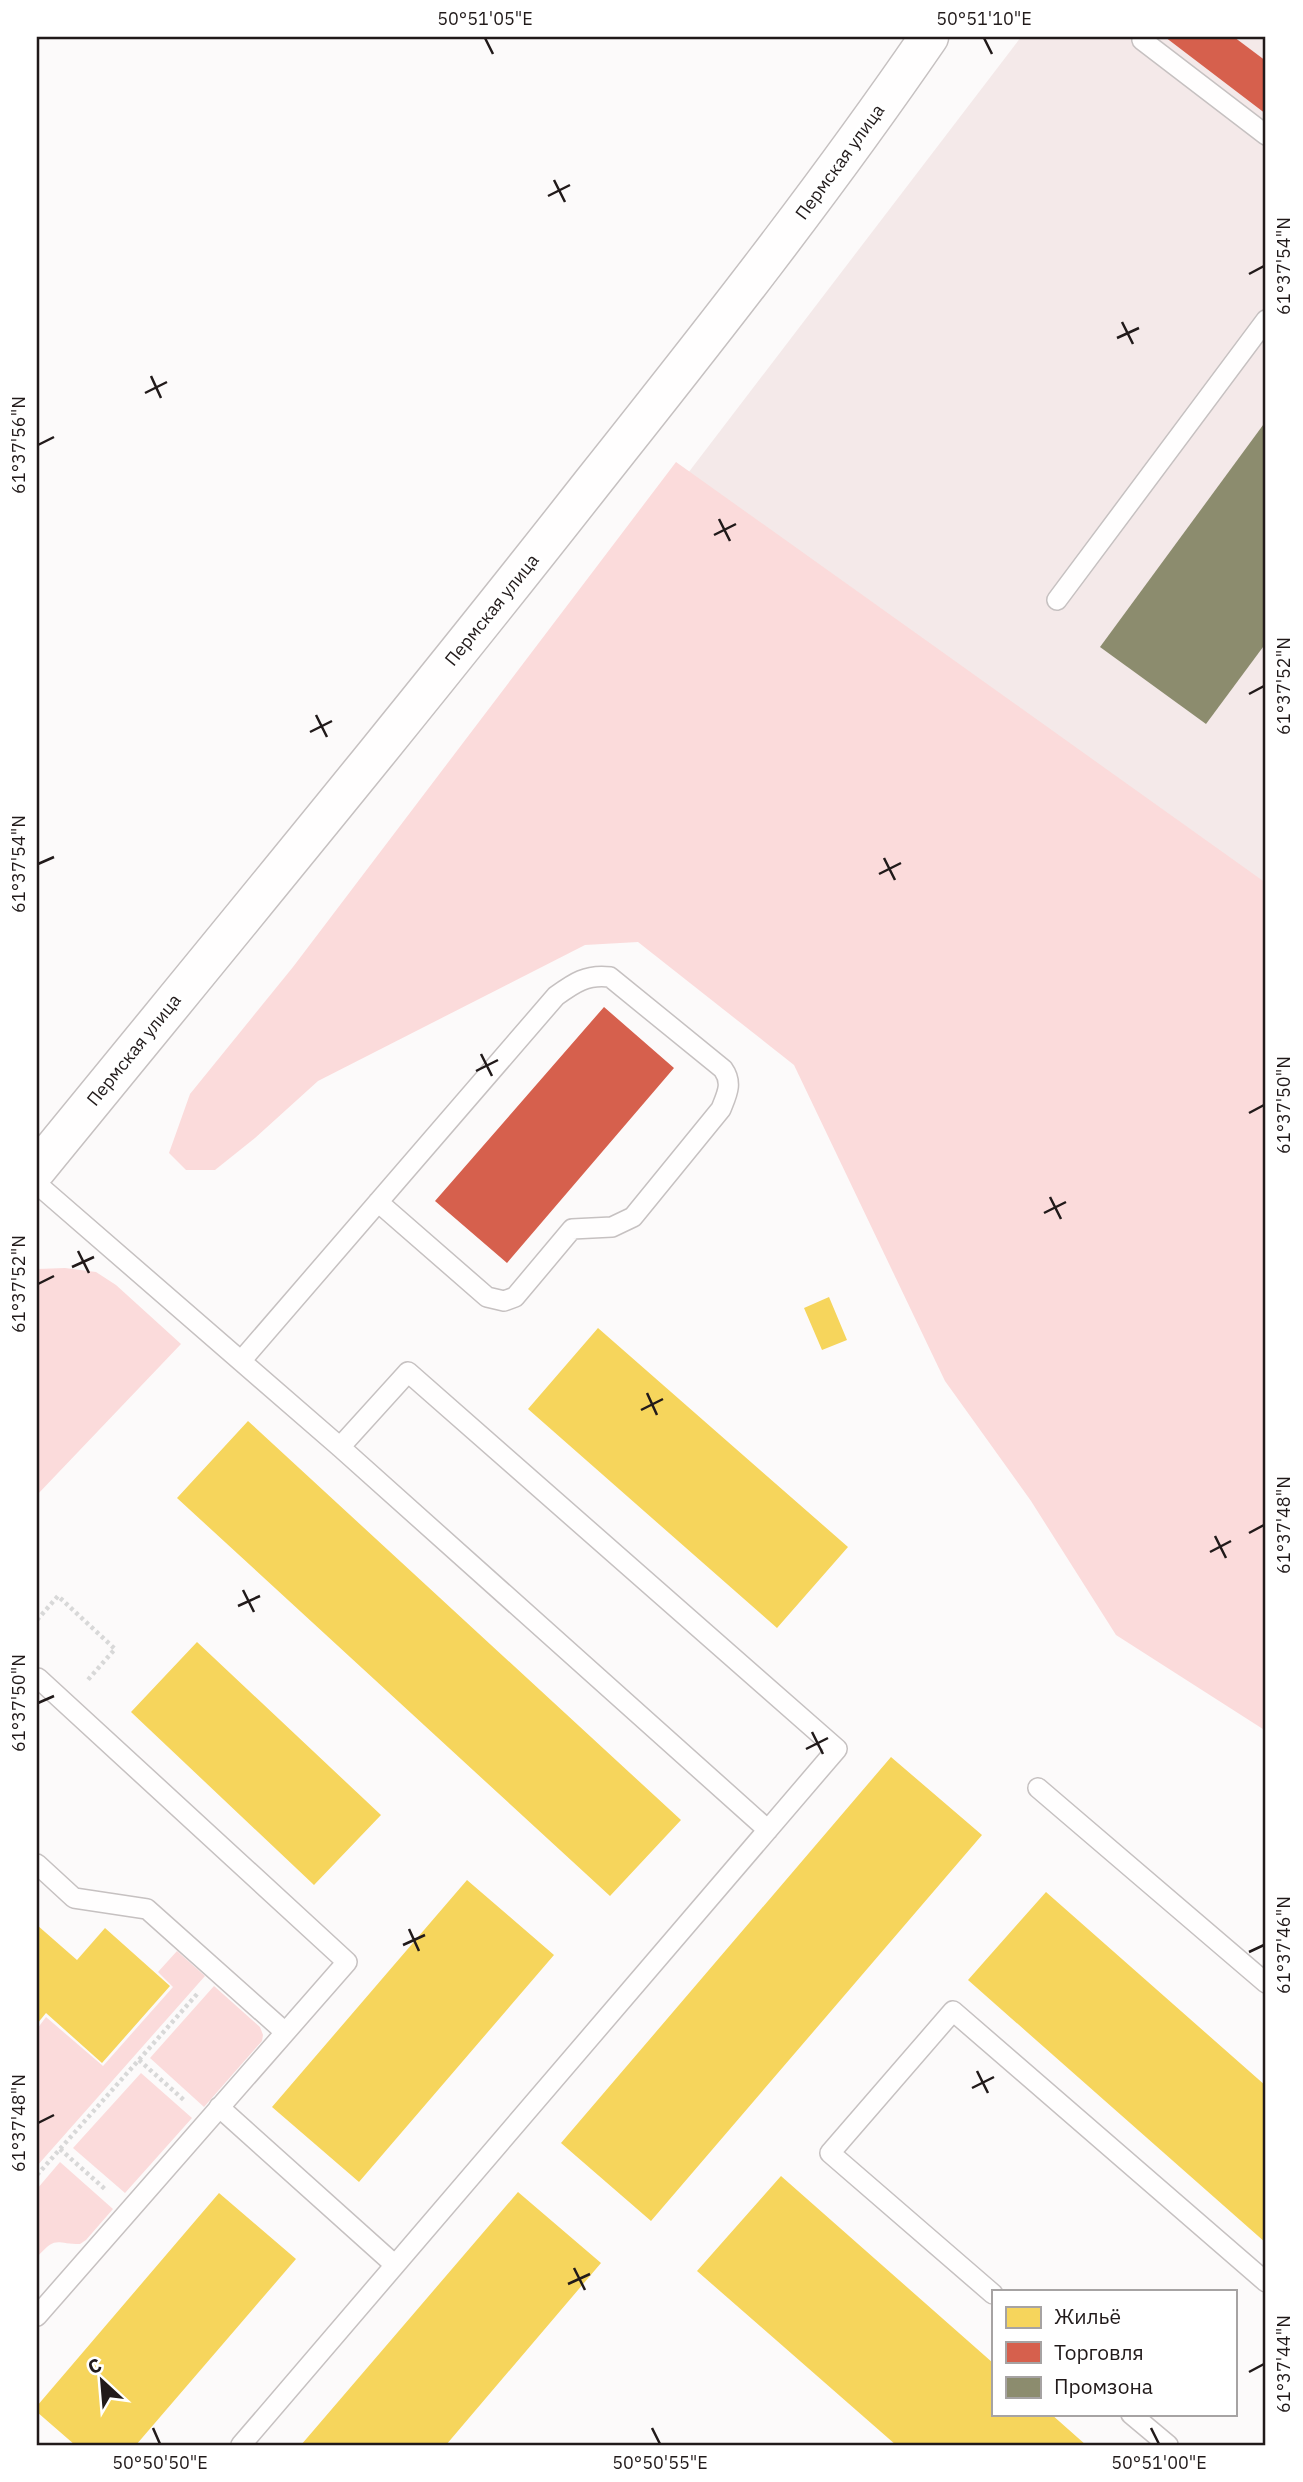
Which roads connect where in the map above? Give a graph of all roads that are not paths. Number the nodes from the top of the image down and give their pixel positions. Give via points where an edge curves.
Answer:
1 (929, 37) edge
2 (1144, 37) edge
3 (1266, 135) edge
4 (1266, 320) edge
5 (1057, 600) dead end
6 (37, 1170) edge
7 (37, 1184) edge
8 (378, 1202) junction
9 (241, 1361) junction
10 (340, 1447) junction
11 (37, 1679) edge
12 (1038, 1788) dead end
13 (768, 1830) junction
14 (37, 1864) edge
15 (1266, 1983) edge
16 (285, 2032) junction
17 (214, 2114) junction
18 (396, 2265) junction
19 (1266, 2282) edge
20 (992, 2293) edge
21 (37, 2316) edge
22 (1133, 2416) edge
23 (241, 2445) edge
24 (1168, 2445) edge

1 - 6 main road, Пермская улица via 873,120 730,309
2 - 3 lane via 1142,40
4 - 5 lane
7 - 9 lane
8 - 8 lane via 556,996 577,981 595,975 610,977 729,1078 721,1109 633,1217 612,1227 572,1229 515,1297 504,1301 487,1297
8 - 9 lane
9 - 10 lane
10 - 13 lane
10 - 13 lane via 408,1372 837,1749
11 - 16 lane via 347,1962
12 - 15 lane
13 - 18 lane
14 - 16 lane via 74,1898 147,1909
16 - 17 lane
17 - 18 lane
17 - 21 lane
18 - 23 lane
19 - 20 lane via 953,2011 830,2153
22 - 24 lane

